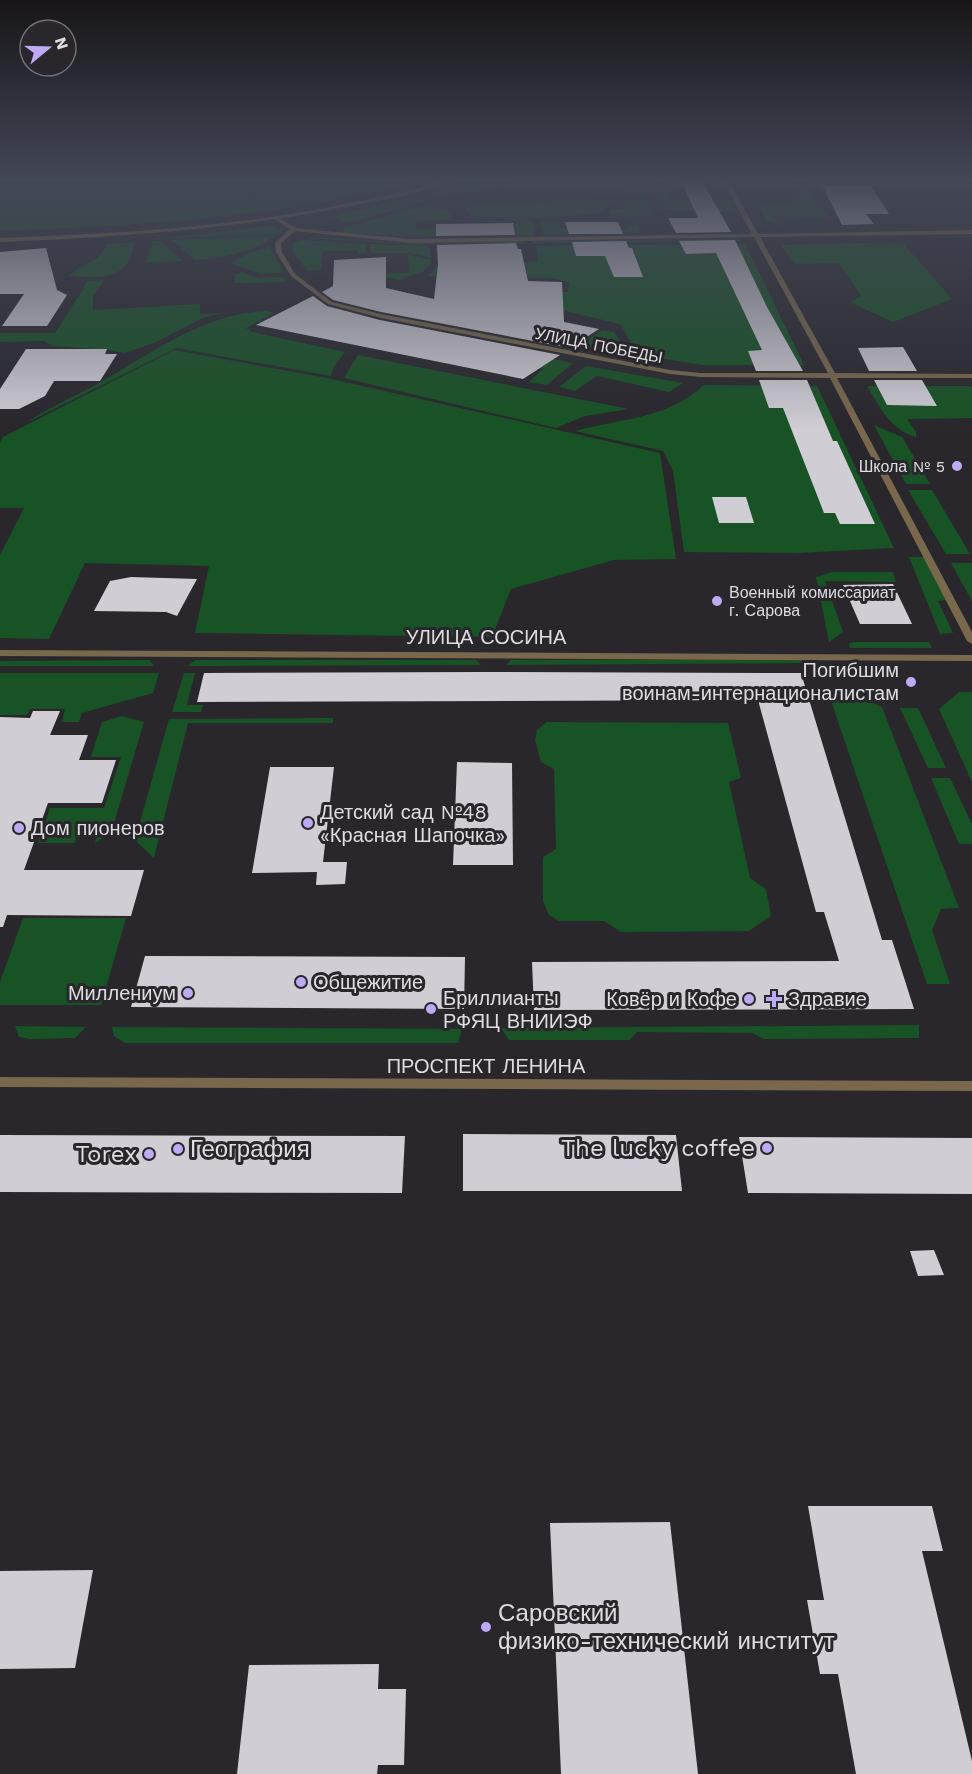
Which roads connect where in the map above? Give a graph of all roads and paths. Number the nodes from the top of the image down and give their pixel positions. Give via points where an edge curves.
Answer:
1 (286, 264) edge
2 (771, 264) edge
3 (834, 376) junction
4 (972, 376) edge
5 (972, 641) edge
6 (0, 653) edge
7 (972, 658) edge
8 (0, 1082) edge
9 (972, 1086) edge

1 - 3 street, УЛИЦА ПОБЕДЫ via 301,283 330,303 346,308 670,372
2 - 3 street
3 - 4 street, УЛИЦА ПОБЕДЫ
3 - 5 street
6 - 7 street, УЛИЦА СОСИНА
8 - 9 street, ПРОСПЕКТ ЛЕНИНА

